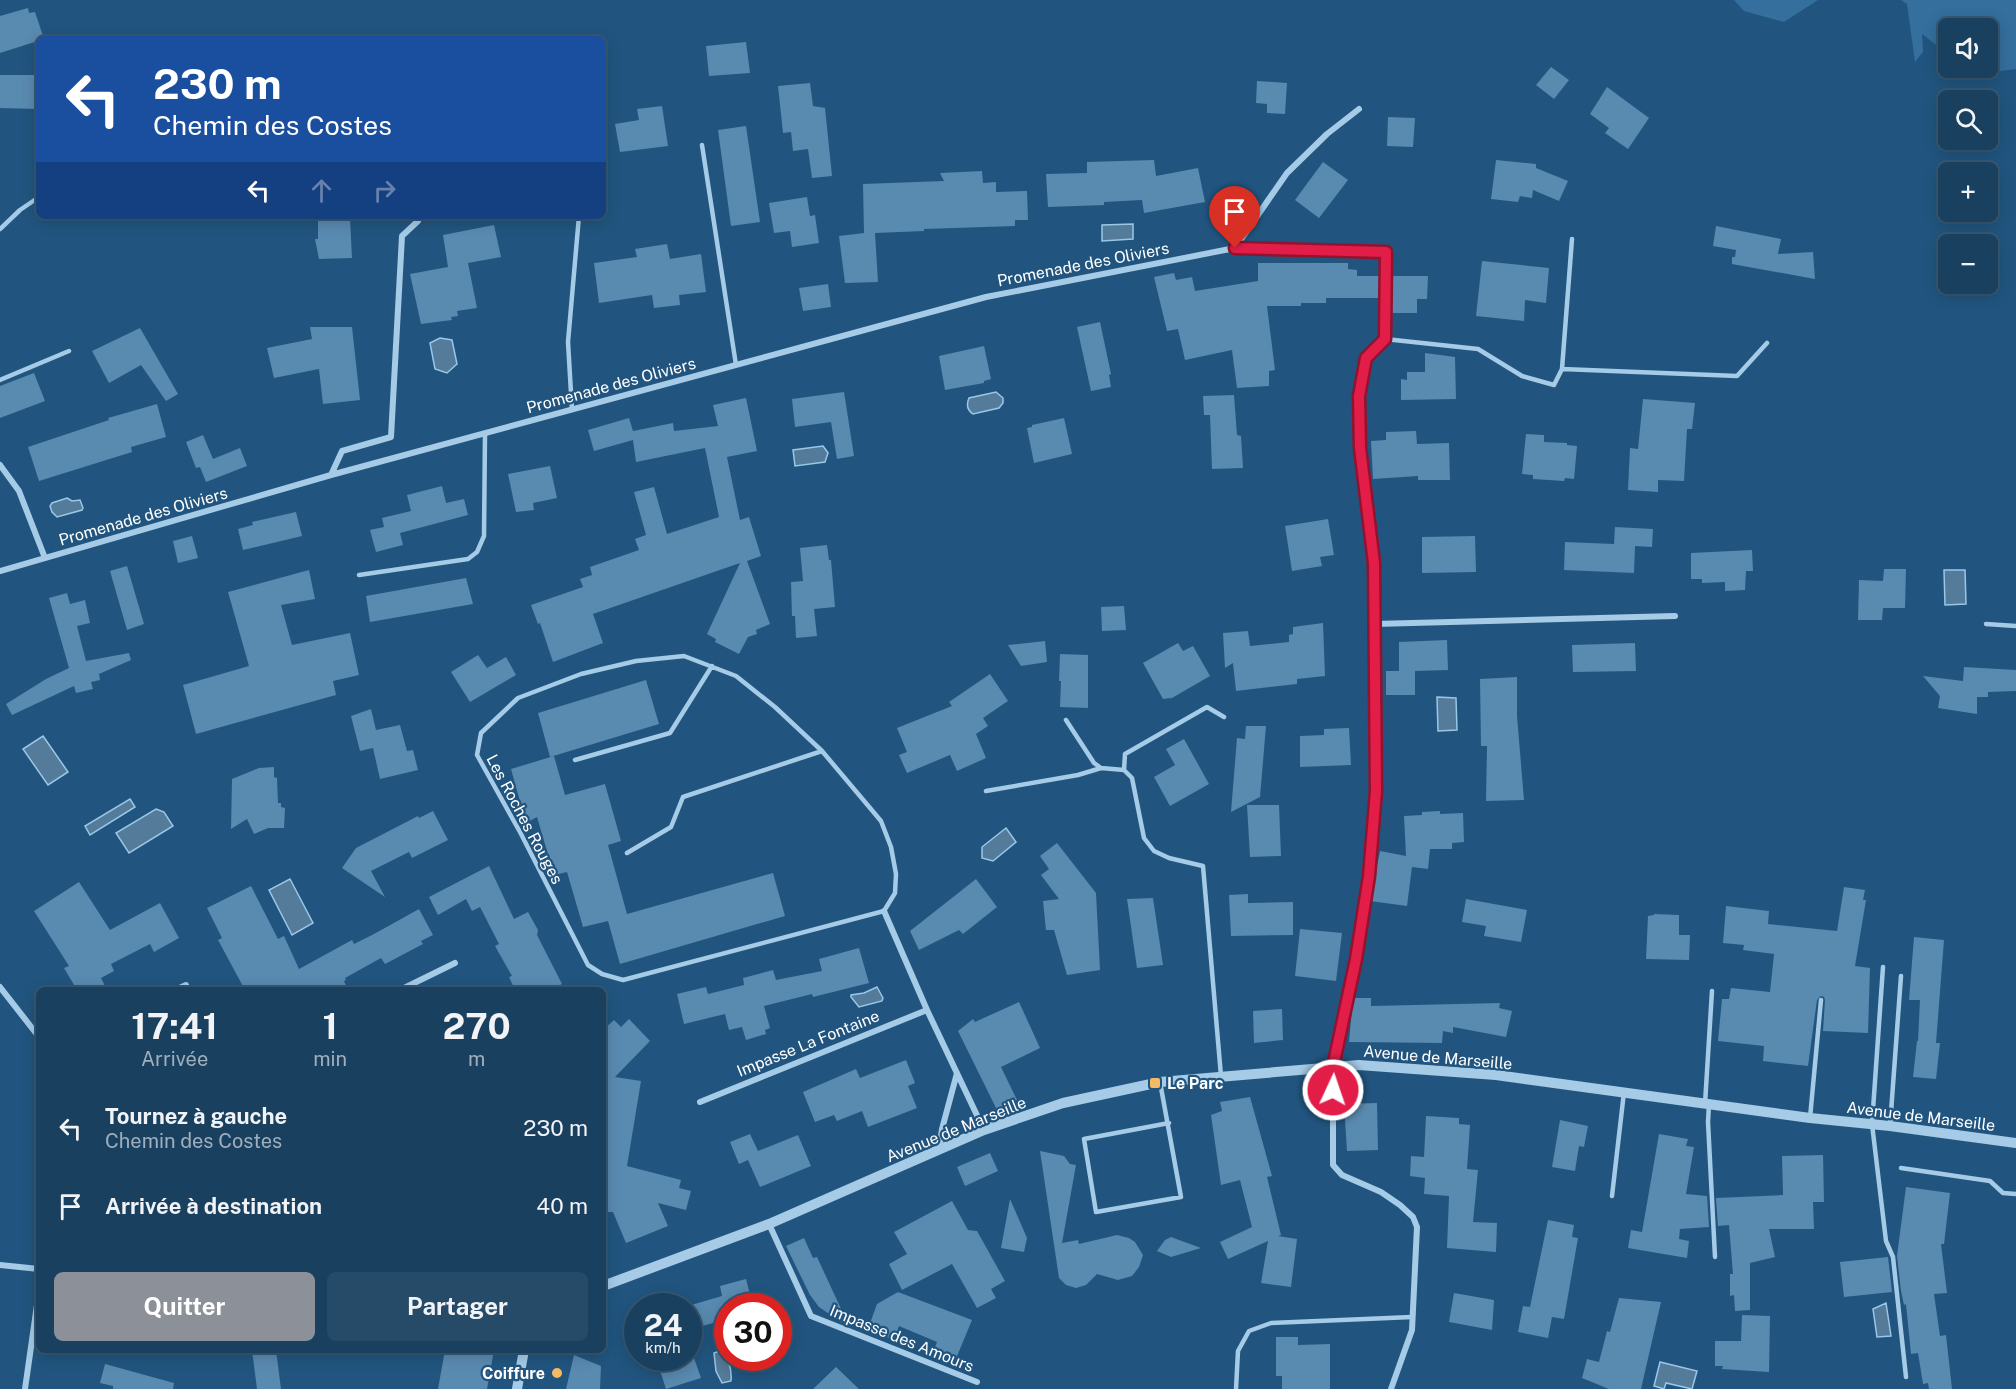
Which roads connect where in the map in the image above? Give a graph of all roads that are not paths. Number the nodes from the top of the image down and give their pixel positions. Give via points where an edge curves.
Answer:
1 (1359, 109) dead end
2 (702, 146) dead end
3 (36, 199) edge
4 (421, 219) edge
5 (579, 219) edge
6 (0, 229) edge
7 (1572, 239) dead end
8 (1235, 248) junction
9 (1385, 339) junction
10 (1767, 343) dead end
11 (69, 351) dead end
12 (736, 365) junction
13 (1562, 369) junction
14 (0, 380) edge
15 (572, 410) junction
16 (485, 434) junction
17 (0, 465) edge
18 (331, 475) junction
19 (45, 558) junction
20 (0, 571) edge
21 (359, 575) dead end
22 (1676, 616) dead end
23 (1374, 624) junction
24 (1986, 624) dead end
25 (2016, 626) edge
26 (712, 666) junction
27 (1224, 717) dead end
28 (1066, 720) dead end
29 (822, 751) junction
30 (575, 759) dead end
31 (1101, 768) junction
32 (1125, 770) junction
33 (986, 791) dead end
34 (627, 853) dead end
35 (884, 911) junction
36 (455, 963) dead end
37 (1883, 967) dead end
38 (1901, 976) dead end
39 (0, 987) edge
40 (406, 987) edge
41 (1712, 991) dead end
42 (1821, 1000) dead end
43 (927, 1010) junction
44 (36, 1033) edge
45 (1333, 1067) junction
46 (957, 1072) junction
47 (1221, 1077) junction
48 (1160, 1082) junction
49 (1624, 1092) junction
50 (700, 1102) dead end
51 (1707, 1104) junction
52 (1810, 1118) junction
53 (1168, 1123) junction
54 (1872, 1124) junction
55 (1890, 1126) junction
56 (984, 1130) junction
57 (2016, 1143) edge
58 (939, 1150) junction
59 (1901, 1168) dead end
60 (2016, 1194) edge
61 (1612, 1196) dead end
62 (769, 1224) junction
63 (1715, 1257) dead end
64 (0, 1265) edge
65 (36, 1269) edge
66 (606, 1285) edge
67 (36, 1312) edge
68 (1412, 1317) junction
69 (524, 1353) edge
70 (1906, 1377) dead end
71 (977, 1382) dead end
72 (25, 1389) edge
73 (518, 1389) edge
74 (1236, 1389) edge
75 (1391, 1389) edge

1 - 8 street via 1287,173
2 - 12 lane
3 - 6 lane
4 - 18 street via 402,236 391,437 342,451
5 - 15 lane via 568,342
7 - 13 lane
8 - 9 street, Promenade des Oliviers via 1386,252
8 - 12 street, Promenade des Oliviers via 986,297
9 - 13 lane via 1478,349 1522,376 1554,385
9 - 23 street via 1366,358 1359,396 1360,448 1374,563
10 - 13 lane via 1737,376
11 - 14 lane
12 - 15 street, Promenade des Oliviers
15 - 16 street, Promenade des Oliviers
16 - 18 street, Promenade des Oliviers
16 - 21 lane via 485,527 477,552 468,559
17 - 19 street via 19,491
18 - 19 street, Promenade des Oliviers
19 - 20 street, Promenade des Oliviers
22 - 23 street
23 - 45 street via 1376,791 1369,876
24 - 25 lane
26 - 29 lane, Les Roches Rouges via 736,676
26 - 30 lane via 670,733
26 - 35 lane, Les Roches Rouges via 684,656 636,661 581,674 518,698 481,732 477,754 588,965 623,980
27 - 32 lane via 1207,706 1125,754
28 - 31 lane
29 - 34 lane via 683,797 671,827
29 - 35 lane, Les Roches Rouges via 881,821 896,874 895,893
31 - 32 lane
31 - 33 lane
32 - 47 lane via 1132,778 1144,838 1154,852 1203,866
35 - 43 street
36 - 40 street
37 - 54 lane
38 - 55 lane
39 - 44 street
41 - 51 lane
42 - 52 lane
43 - 46 street
43 - 50 street, Impasse La Fontaine
45 - 47 street, Avenue de Marseille
45 - 49 street, Avenue de Marseille via 1359,1065 1496,1075
45 - 68 street via 1333,1165 1342,1175 1381,1192 1413,1217 1416,1227
46 - 56 street
46 - 58 street
47 - 48 street, Avenue de Marseille
48 - 53 lane
48 - 56 street, Avenue de Marseille via 1063,1103
49 - 51 street, Avenue de Marseille
49 - 61 lane
51 - 52 street, Avenue de Marseille
51 - 63 lane
52 - 54 street, Avenue de Marseille
53 - 53 lane via 1181,1197 1096,1212 1084,1139
54 - 55 street, Avenue de Marseille
54 - 70 lane via 1886,1241 1893,1257
55 - 57 street, Avenue de Marseille
56 - 58 street, Avenue de Marseille
58 - 62 street, Avenue de Marseille
59 - 60 lane via 1990,1180 2003,1192
62 - 66 street, Avenue de Marseille
62 - 71 street, Impasse des Amours via 811,1316
64 - 65 street
67 - 72 street
68 - 74 lane via 1271,1323 1249,1331 1238,1351
68 - 75 street via 1412,1330
69 - 73 street

